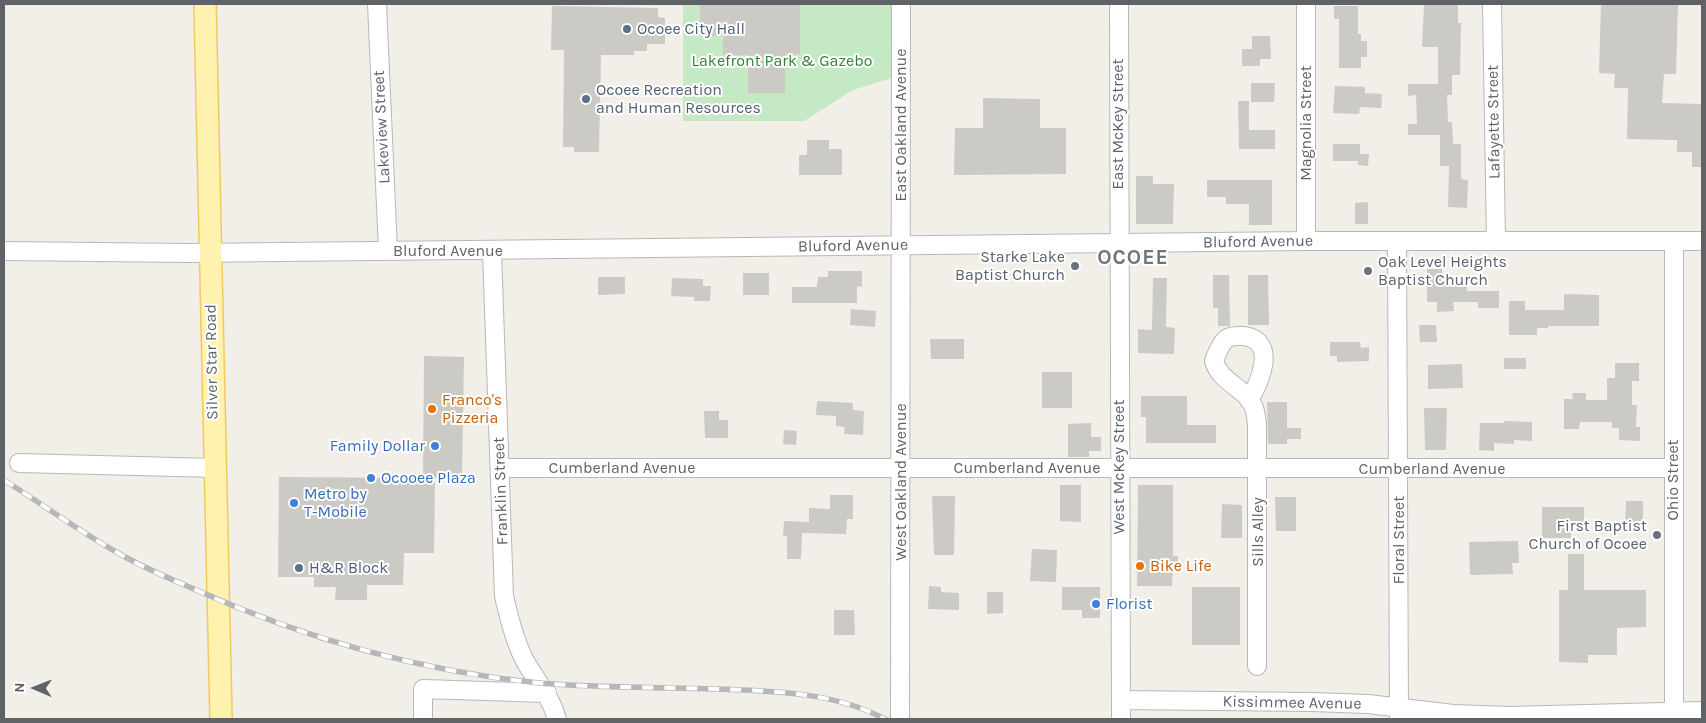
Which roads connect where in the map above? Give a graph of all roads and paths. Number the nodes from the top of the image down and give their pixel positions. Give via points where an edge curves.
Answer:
1 (205, 4) edge
2 (376, 4) edge
3 (901, 4) edge
4 (1119, 4) edge
5 (1306, 4) edge
6 (1492, 4) edge
7 (1496, 240) junction
8 (1702, 240) edge
9 (1306, 241) junction
10 (1397, 241) junction
11 (1674, 241) junction
12 (1118, 244) junction
13 (900, 246) junction
14 (4, 251) edge
15 (388, 251) junction
16 (492, 251) junction
17 (210, 253) junction
18 (1249, 400) dead end
19 (19, 463) dead end
20 (215, 468) junction
21 (501, 468) junction
22 (1120, 468) junction
23 (1673, 468) junction
24 (901, 469) junction
25 (1258, 469) junction
26 (1399, 469) junction
27 (1257, 666) dead end
28 (547, 693) junction
29 (1121, 695) junction
30 (1702, 711) edge
31 (1399, 714) edge
32 (1673, 715) edge
33 (221, 719) edge
34 (423, 719) edge
35 (558, 719) edge
36 (900, 719) edge
37 (1109, 719) edge
38 (1121, 719) edge

1 - 17 main road, Silver Star Road
2 - 15 street, Lakeview Street
3 - 13 street, East Oakland Avenue
4 - 12 street, East McKey Street
5 - 9 street, Magnolia Street
6 - 7 street, Lafayette Street
7 - 10 street, Bluford Avenue
7 - 11 street, Bluford Avenue
8 - 11 street, Bluford Avenue
9 - 10 street, Bluford Avenue
9 - 12 street, Bluford Avenue
10 - 26 street, Floral Street
11 - 23 street, Ohio Street
12 - 13 street, Bluford Avenue
12 - 22 street, West McKey Street
13 - 16 street, Bluford Avenue
13 - 24 street, West Oakland Avenue
14 - 17 street, Bluford Avenue
15 - 16 street, Bluford Avenue
15 - 17 street, Bluford Avenue
16 - 21 street, Franklin Street
17 - 20 main road, Silver Star Road
18 - 25 street, Sills Alley via 1254,407 1257,424
19 - 20 street
20 - 33 main road, Silver Star Road
21 - 24 street, Cumberland Avenue
21 - 28 street, Franklin Street via 504,596 524,658
22 - 24 street, Cumberland Avenue
22 - 25 street, Cumberland Avenue
22 - 29 street, West McKey Street
23 - 26 street, Cumberland Avenue
23 - 32 street, Ohio Street
24 - 36 street, West Oakland Avenue
25 - 26 street, Cumberland Avenue
25 - 27 street, Sills Alley
26 - 31 street, Floral Street
28 - 34 street via 423,689
28 - 35 street, Franklin Street
29 - 31 street, Kissimmee Avenue via 1368,704
29 - 37 street
29 - 38 street, West McKey Street
30 - 32 street, Kissimmee Avenue
31 - 32 street, Kissimmee Avenue

